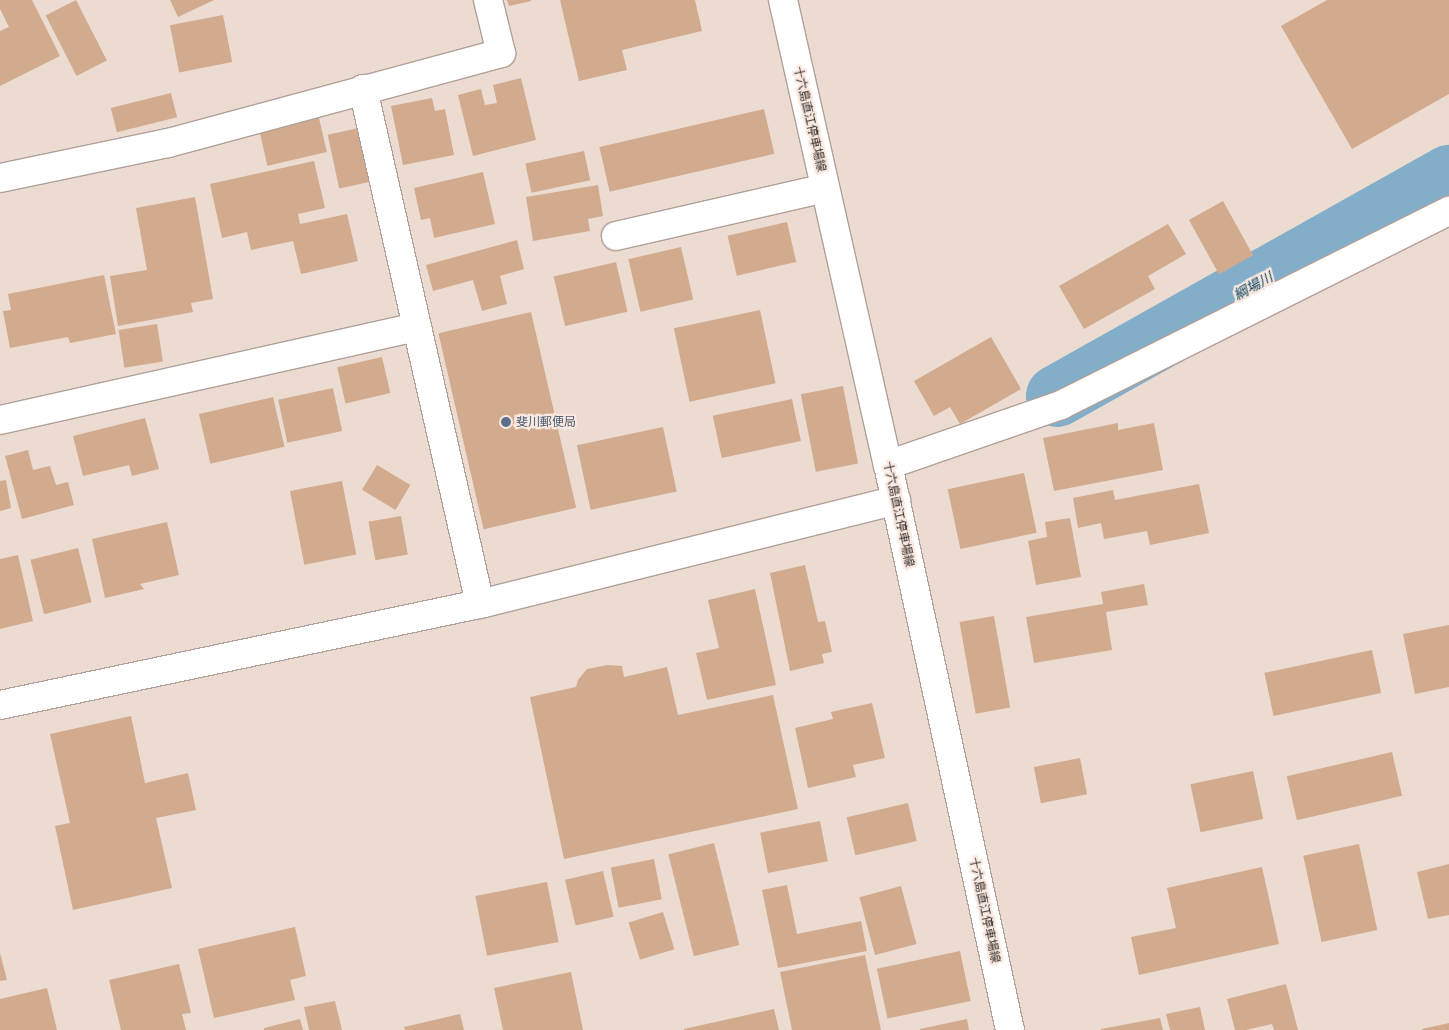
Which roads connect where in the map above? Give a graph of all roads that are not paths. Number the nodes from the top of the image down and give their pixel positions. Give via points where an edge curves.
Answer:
1 (488, 0) edge
2 (783, 0) edge
3 (363, 89) junction
4 (0, 178) edge
5 (825, 188) junction
6 (1449, 211) edge
7 (616, 236) dead end
8 (417, 327) junction
9 (0, 420) edge
10 (888, 465) junction
11 (896, 500) junction
12 (480, 604) junction
13 (0, 705) edge
14 (1010, 1030) edge

1 - 3 street via 501,53
2 - 5 street, 十六島直江停車場線
3 - 4 street via 168,143
3 - 8 street
5 - 7 street
5 - 10 street, 十六島直江停車場線
6 - 10 street via 1061,405
8 - 9 street
8 - 12 street
10 - 11 street, 十六島直江停車場線
11 - 12 street
11 - 14 street, 十六島直江停車場線
12 - 13 street

